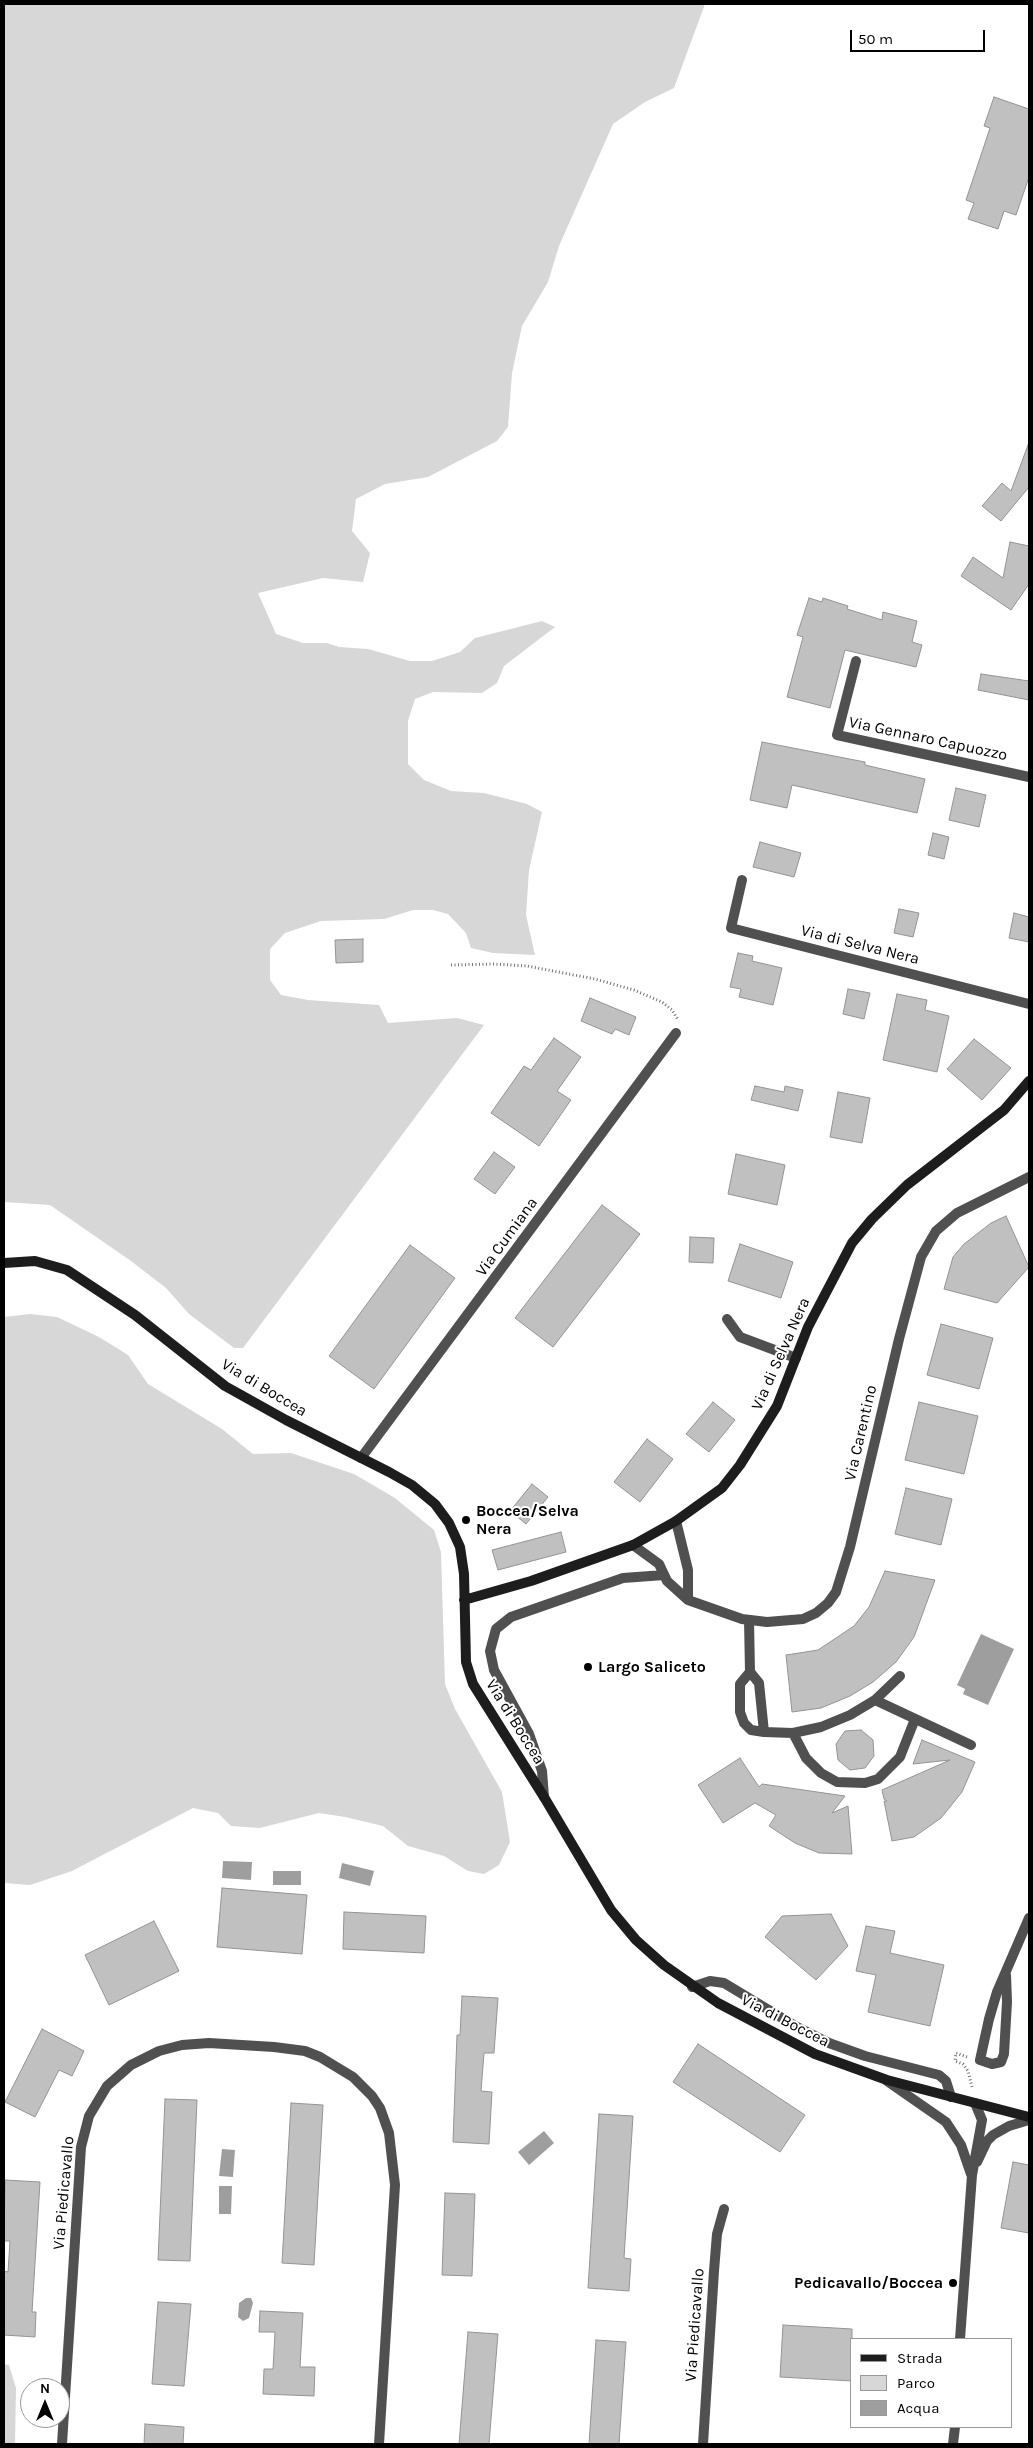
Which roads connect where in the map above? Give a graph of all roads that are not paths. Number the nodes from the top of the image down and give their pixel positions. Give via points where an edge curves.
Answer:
1 (856, 661) dead end
2 (1029, 777) edge
3 (742, 880) dead end
4 (1029, 1004) edge
5 (676, 1032) road end
6 (1029, 1081) edge
7 (1029, 1177) edge
8 (4, 1263) edge
9 (726, 1319) dead end
10 (796, 1358) junction
11 (361, 1458) junction
12 (676, 1521) junction
13 (633, 1545) junction
14 (664, 1575) junction
15 (464, 1600) junction
16 (688, 1600) junction
17 (749, 1620) junction
18 (750, 1672) junction
19 (900, 1676) dead end
20 (875, 1700) junction
21 (915, 1719) junction
22 (764, 1732) junction
23 (793, 1733) junction
24 (971, 1745) dead end
25 (544, 1797) junction
26 (1029, 1918) edge
27 (1006, 1975) junction
28 (692, 1986) junction
29 (887, 2080) junction
30 (951, 2097) junction
31 (974, 2103) junction
32 (1029, 2118) edge
33 (972, 2175) junction
34 (724, 2209) dead end
35 (960, 2338) edge
36 (954, 2428) edge
37 (62, 2444) edge
38 (379, 2444) edge
39 (703, 2444) edge
40 (953, 2444) edge

1 - 2 street, Via Gennaro Capuozzo via 837,735
3 - 4 street, Via di Selva Nera via 731,928
5 - 11 street, Via Cumiana
6 - 10 main road, Via di Selva Nera via 1004,1110 923,1172 872,1219 852,1243 837,1269
7 - 17 street, Via Carentino via 958,1213 936,1231 921,1257 898,1339 850,1548 836,1592 828,1604 802,1619
8 - 11 main road, Via di Boccea via 36,1261 67,1270 135,1315 226,1386
9 - 10 street via 740,1337
10 - 12 main road, Via di Selva Nera via 777,1406 740,1465 722,1488
11 - 15 main road, Via di Boccea via 412,1485 442,1514 460,1547
12 - 13 main road, Via di Selva Nera
12 - 16 street via 688,1570
13 - 14 street, Via Carentino via 659,1564
13 - 15 main road, Via di Selva Nera via 531,1582
14 - 16 street, Via Carentino
14 - 25 street via 623,1578 511,1617 496,1629 490,1651 494,1670 529,1734 540,1765
15 - 25 main road, Via di Boccea via 466,1662 473,1684
16 - 17 street, Via Carentino
17 - 18 street
18 - 22 street via 759,1683
18 - 22 street via 740,1684 740,1712 751,1730
19 - 20 street
20 - 21 street
20 - 23 street via 821,1727
21 - 23 street via 900,1757 878,1779 865,1783 837,1782 821,1773 806,1758
21 - 24 street
22 - 23 street
25 - 28 main road, Via di Boccea via 611,1910 636,1940
26 - 27 street
27 - 27 street via 994,2002 980,2060 997,2064 1003,2058
28 - 29 main road, Via di Boccea via 754,2024 815,2054
28 - 30 street via 710,1981 724,1983 797,2027 829,2042 865,2056 939,2075 946,2081
29 - 30 main road, Via di Boccea
29 - 33 street via 946,2122 961,2145
30 - 31 main road, Via di Boccea
31 - 32 main road, Via di Boccea
31 - 33 street via 982,2120
32 - 33 street via 992,2135
33 - 35 street
34 - 39 street, Via Piedicavallo via 717,2234
36 - 40 street
37 - 38 street, Via Piedicavallo via 81,2147 89,2116 107,2086 140,2059 177,2046 209,2043 305,2051 353,2078 380,2108 389,2133 395,2185

